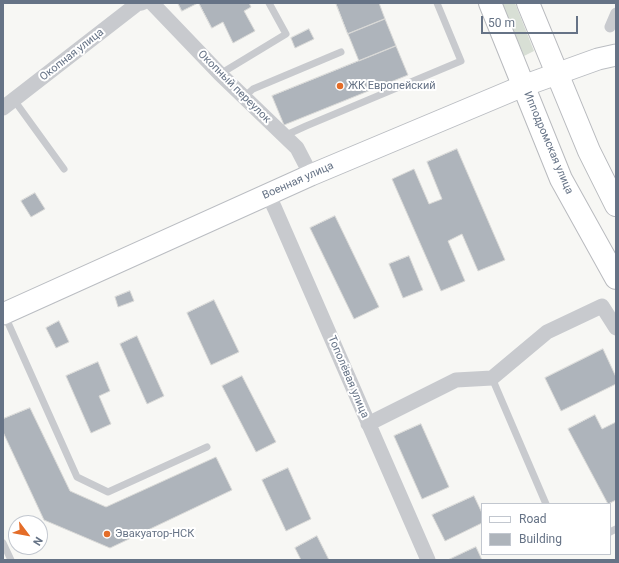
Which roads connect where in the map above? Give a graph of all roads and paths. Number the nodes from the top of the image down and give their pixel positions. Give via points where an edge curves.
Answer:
1 (142, 3) edge
2 (152, 3) edge
3 (269, 3) edge
4 (437, 3) edge
5 (490, 3) edge
6 (528, 3) edge
7 (616, 13) edge
8 (610, 27) dead end
9 (616, 47) edge
10 (341, 52) dead end
11 (607, 57) edge
12 (220, 74) junction
13 (557, 74) junction
14 (523, 86) junction
15 (244, 98) junction
16 (9, 104) edge
17 (284, 136) junction
18 (64, 169) dead end
19 (311, 175) junction
20 (268, 194) junction
21 (616, 205) edge
22 (616, 278) edge
23 (3, 314) edge
24 (616, 328) edge
25 (492, 378) junction
26 (368, 424) junction
27 (207, 447) dead end
28 (546, 503) edge
29 (3, 543) edge
30 (11, 560) edge
31 (428, 560) edge

1 - 16 street, Окопная улица via 137,4
2 - 12 street, Окопный переулок
3 - 12 lane via 286,34
4 - 17 lane via 461,61
5 - 14 highway, Ипподромская улица
6 - 13 highway
7 - 8 street
9 - 11 main road, Военная улица
10 - 15 lane via 253,89
11 - 13 main road, Военная улица
12 - 15 street, Окопный переулок
13 - 14 main road, Военная улица
13 - 21 highway via 589,151
14 - 19 main road, Военная улица
14 - 22 highway, Ипподромская улица via 561,179
15 - 17 street, Окопный переулок
16 - 18 lane
17 - 19 street, Окопный переулок via 297,148
19 - 20 main road, Военная улица
20 - 23 main road, Военная улица
20 - 26 street, Тополёвая улица
23 - 27 lane via 77,477 108,492
24 - 25 street via 602,306 547,332
25 - 26 street via 456,380
25 - 28 lane
26 - 31 street, Тополёвая улица
29 - 30 lane

